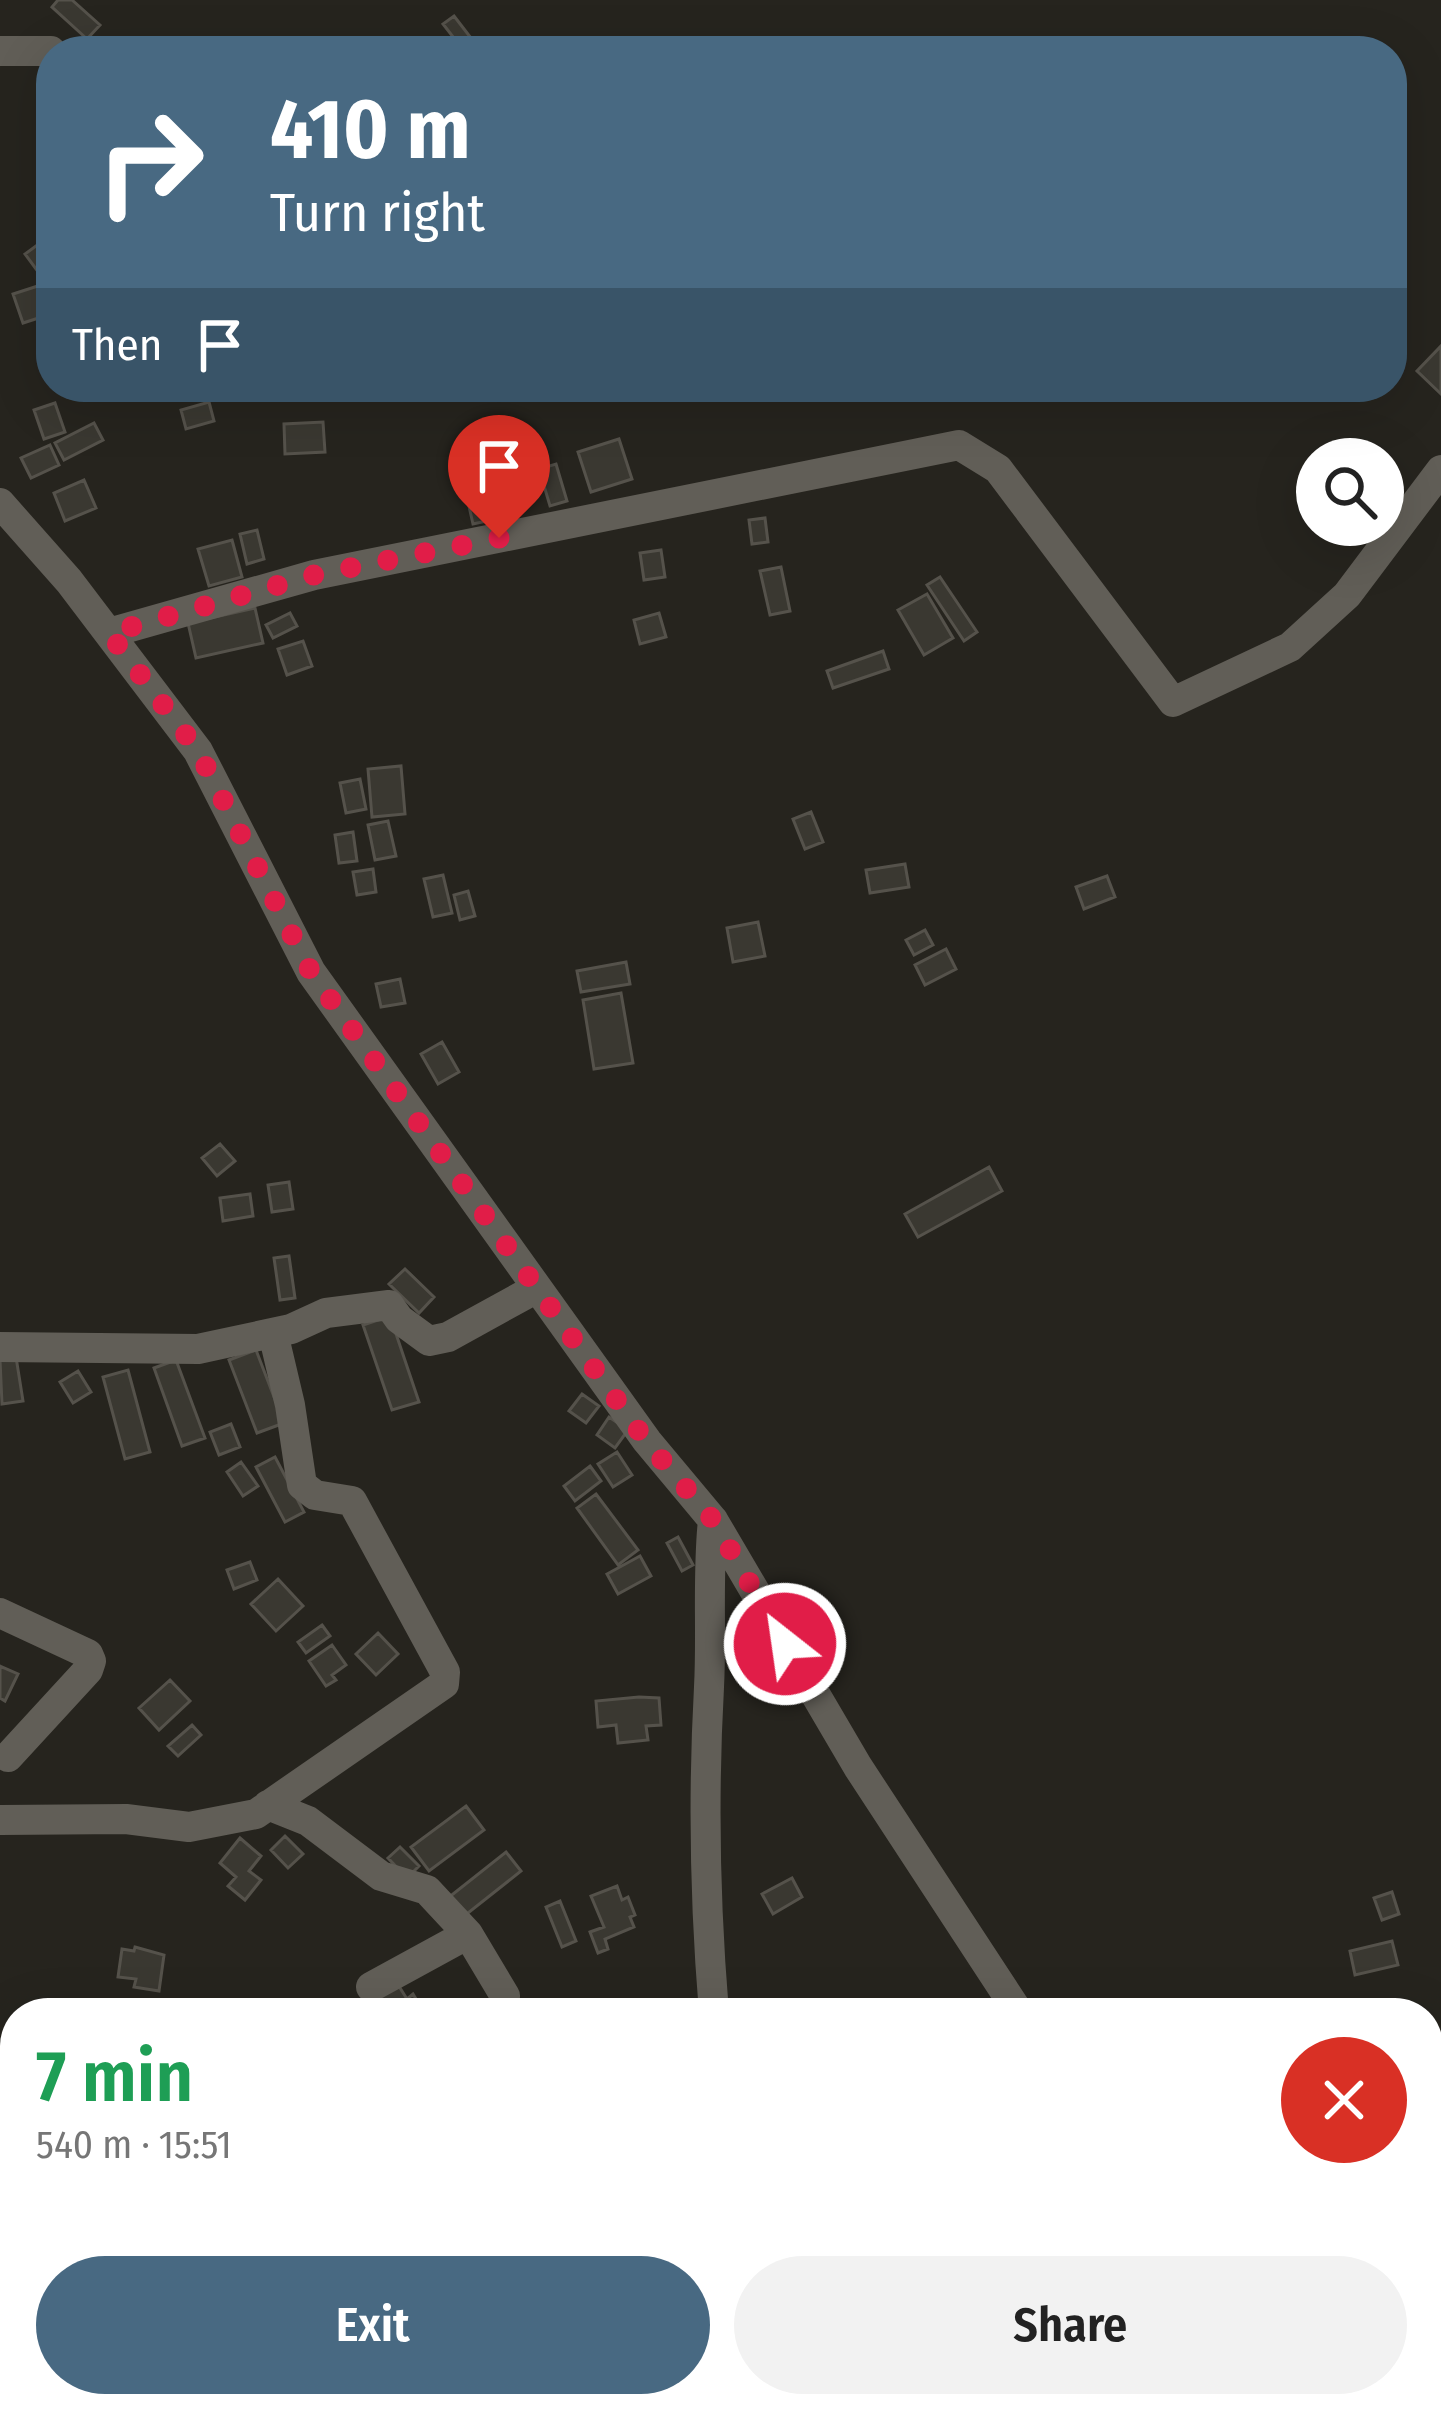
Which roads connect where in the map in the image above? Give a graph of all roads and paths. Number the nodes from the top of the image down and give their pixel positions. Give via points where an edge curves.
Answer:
1 (0, 51) edge
2 (36, 51) edge
3 (1441, 470) edge
4 (0, 503) edge
5 (109, 633) junction
6 (537, 1288) junction
7 (273, 1333) junction
8 (0, 1347) edge
9 (713, 1520) junction
10 (0, 1613) edge
11 (8, 1756) dead end
12 (268, 1805) junction
13 (0, 1820) edge
14 (468, 1934) junction
15 (371, 1988) dead end
16 (505, 1996) dead end
17 (713, 1998) edge
18 (1008, 1998) edge

1 - 2 street
3 - 5 street via 1347,595 1290,647 1173,703 998,469 958,445 314,575
4 - 5 street
5 - 6 street via 198,751 311,972
6 - 7 street via 429,1341 389,1305 326,1313
6 - 9 street
7 - 8 street via 198,1349
7 - 12 street via 302,1485 352,1501 445,1672 444,1684
9 - 17 street via 704,1739
9 - 18 street via 858,1767
10 - 11 street via 92,1660
12 - 13 street via 190,1828 126,1819
12 - 14 street via 308,1821 381,1876 427,1890
14 - 15 street
14 - 16 street

